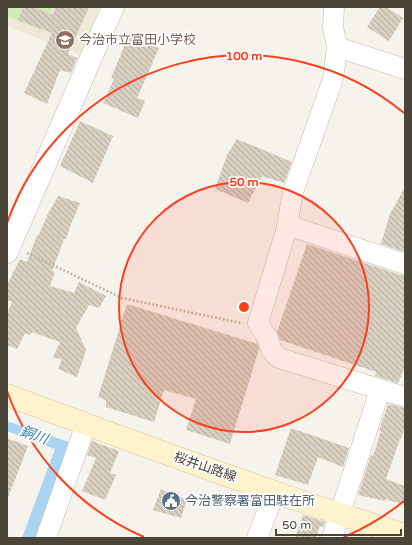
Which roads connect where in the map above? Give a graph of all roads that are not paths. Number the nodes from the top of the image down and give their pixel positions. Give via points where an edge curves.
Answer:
1 (113, 7) edge
2 (334, 7) edge
3 (337, 47) junction
4 (405, 70) edge
5 (287, 226) junction
6 (9, 249) edge
7 (405, 264) edge
8 (380, 390) junction
9 (7, 395) edge
10 (405, 397) edge
11 (86, 424) junction
12 (275, 492) junction
13 (340, 515) junction
14 (405, 535) edge
15 (46, 538) edge
16 (257, 538) edge
17 (332, 538) edge

1 - 6 street
2 - 3 street via 332,27
3 - 4 street
3 - 5 street via 333,79 293,192
5 - 7 street
5 - 8 street via 258,323 272,351 279,358
8 - 10 street
8 - 13 street
9 - 11 main road, 桜井山路線
11 - 12 main road, 桜井山路線
11 - 15 street
12 - 13 main road, 桜井山路線
12 - 16 street
13 - 14 main road, 桜井山路線
13 - 17 street

